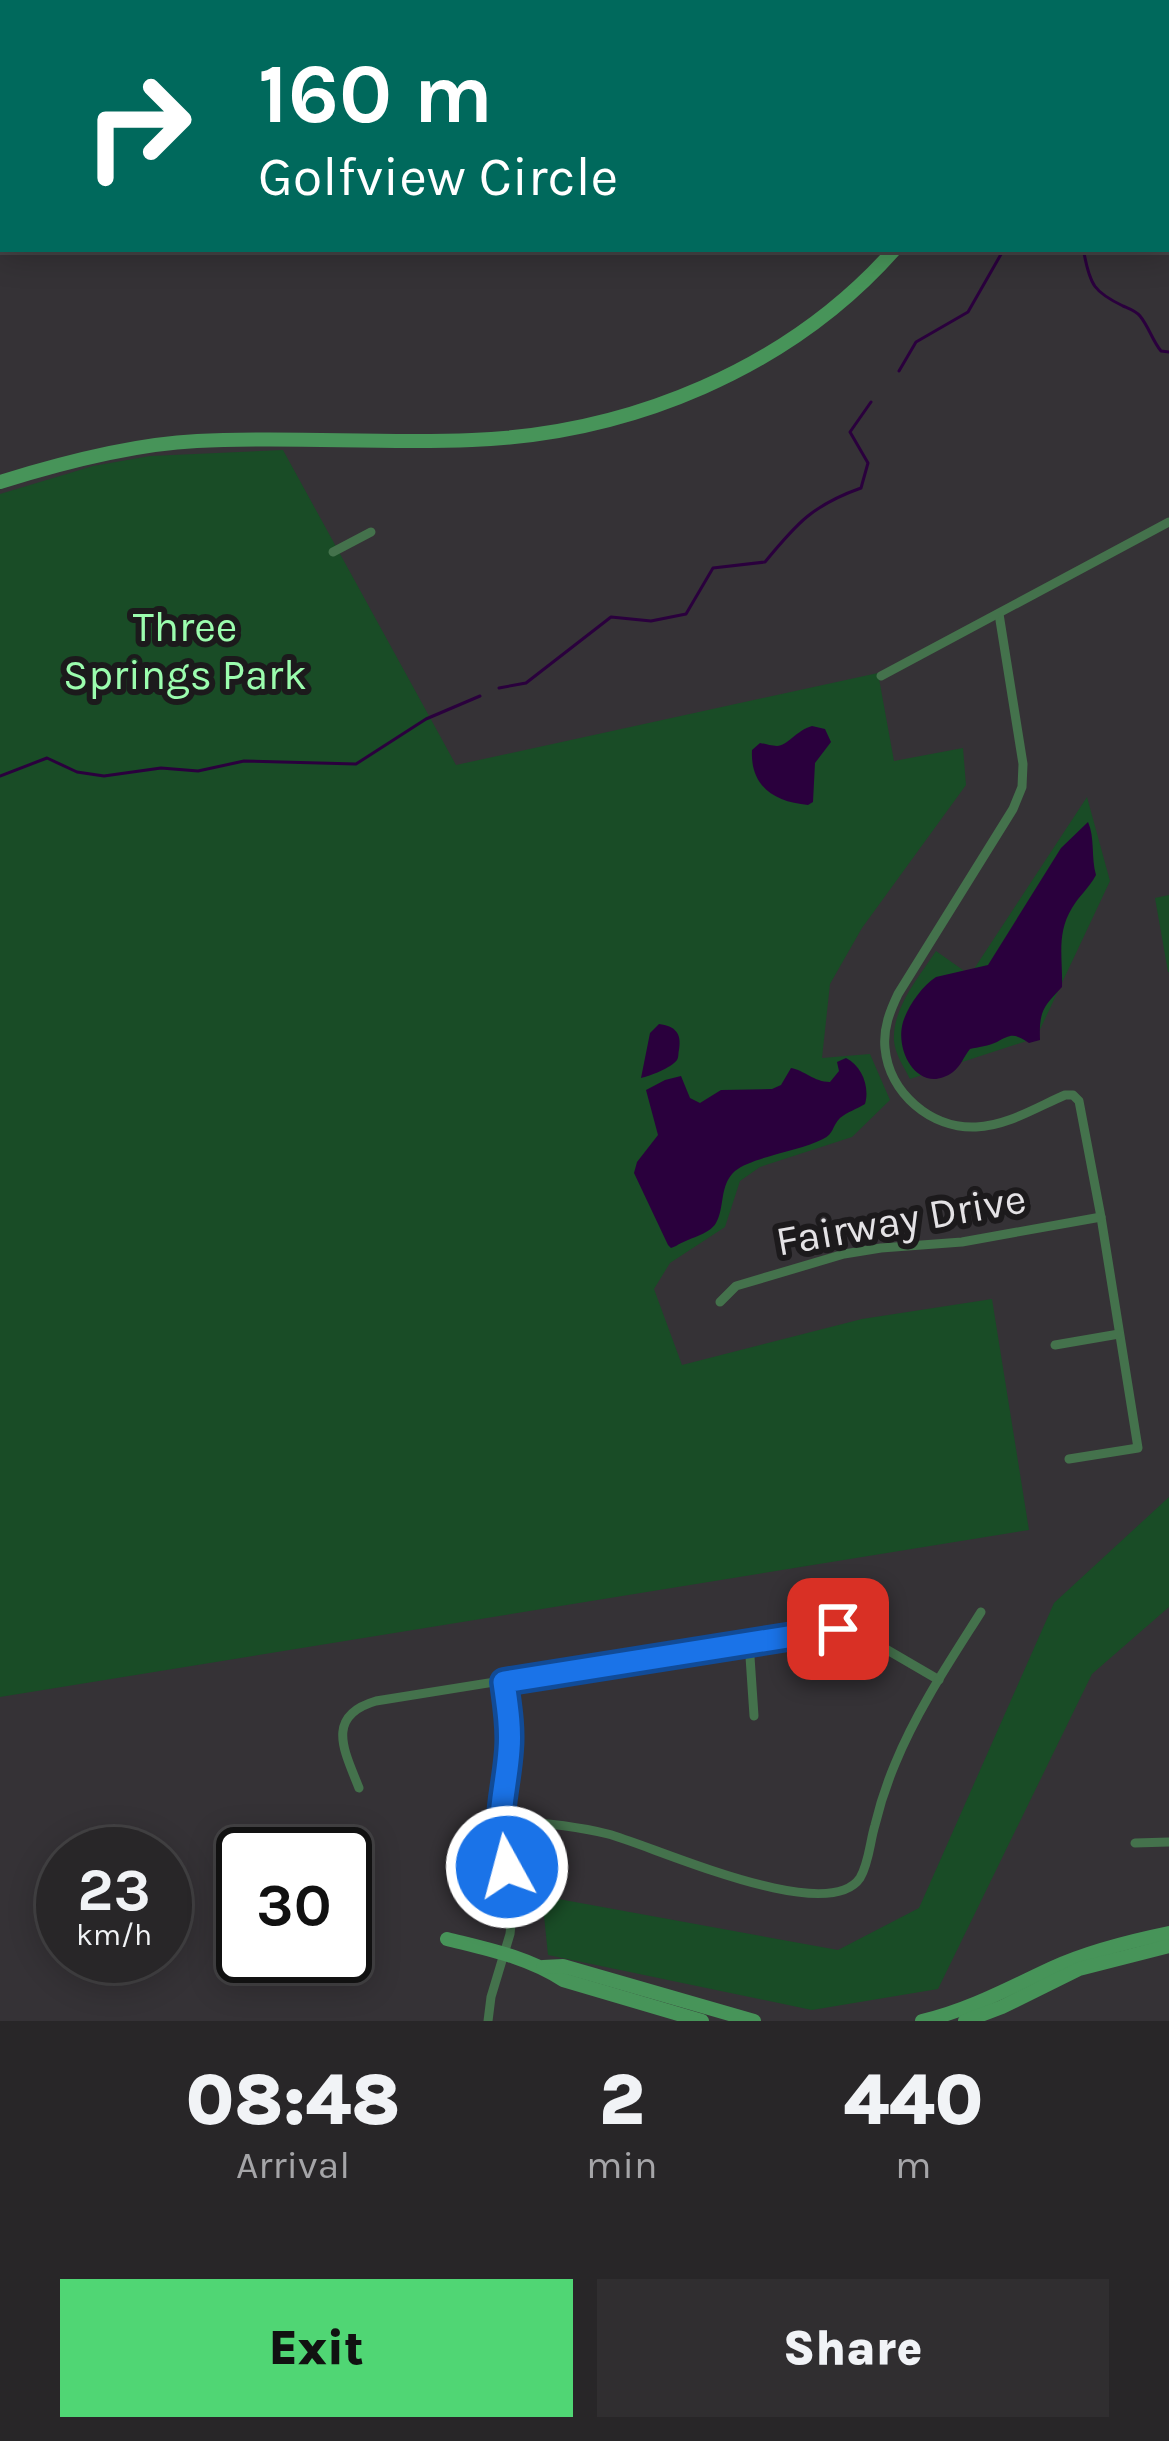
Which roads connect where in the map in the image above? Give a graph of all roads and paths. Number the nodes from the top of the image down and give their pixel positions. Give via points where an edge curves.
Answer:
1 (892, 252) edge
2 (0, 482) edge
3 (1169, 522) edge
4 (371, 532) dead end
5 (333, 552) dead end
6 (999, 614) junction
7 (881, 676) dead end
8 (1101, 1217) junction
9 (720, 1302) dead end
10 (1119, 1334) junction
11 (1055, 1345) dead end
12 (1069, 1459) dead end
13 (981, 1612) dead end
14 (749, 1642) junction
15 (939, 1680) junction
16 (504, 1682) junction
17 (754, 1716) dead end
18 (359, 1788) dead end
19 (499, 1820) junction
20 (1169, 1842) edge
21 (1135, 1844) dead end
22 (1169, 1933) edge
23 (447, 1939) dead end
24 (1169, 1946) edge
25 (505, 1954) junction
26 (1106, 1963) junction
27 (543, 1967) junction
28 (488, 2021) edge
29 (702, 2021) edge
30 (754, 2021) edge
31 (922, 2021) edge
32 (965, 2021) edge

1 - 2 street via 792,338 699,391 616,419 473,440 195,441
3 - 6 street
4 - 5 street
6 - 7 street
6 - 8 street via 1022,787 898,994 885,1046 904,1094 949,1124 1001,1122 1073,1096
8 - 9 street, Fairway Drive via 844,1254 736,1286
8 - 10 street
10 - 11 street
10 - 12 street via 1138,1448
13 - 15 street
14 - 15 street via 849,1630
14 - 16 street
14 - 17 street
15 - 19 street via 895,1763 865,1867 843,1891 780,1889 605,1833
16 - 18 street via 356,1709 341,1734
16 - 19 street via 509,1748
19 - 25 street via 514,1896
20 - 21 street
22 - 26 street
23 - 25 street
24 - 26 street
25 - 27 street
25 - 28 street
26 - 31 street via 1053,1967
26 - 32 street
27 - 29 street
27 - 30 street

